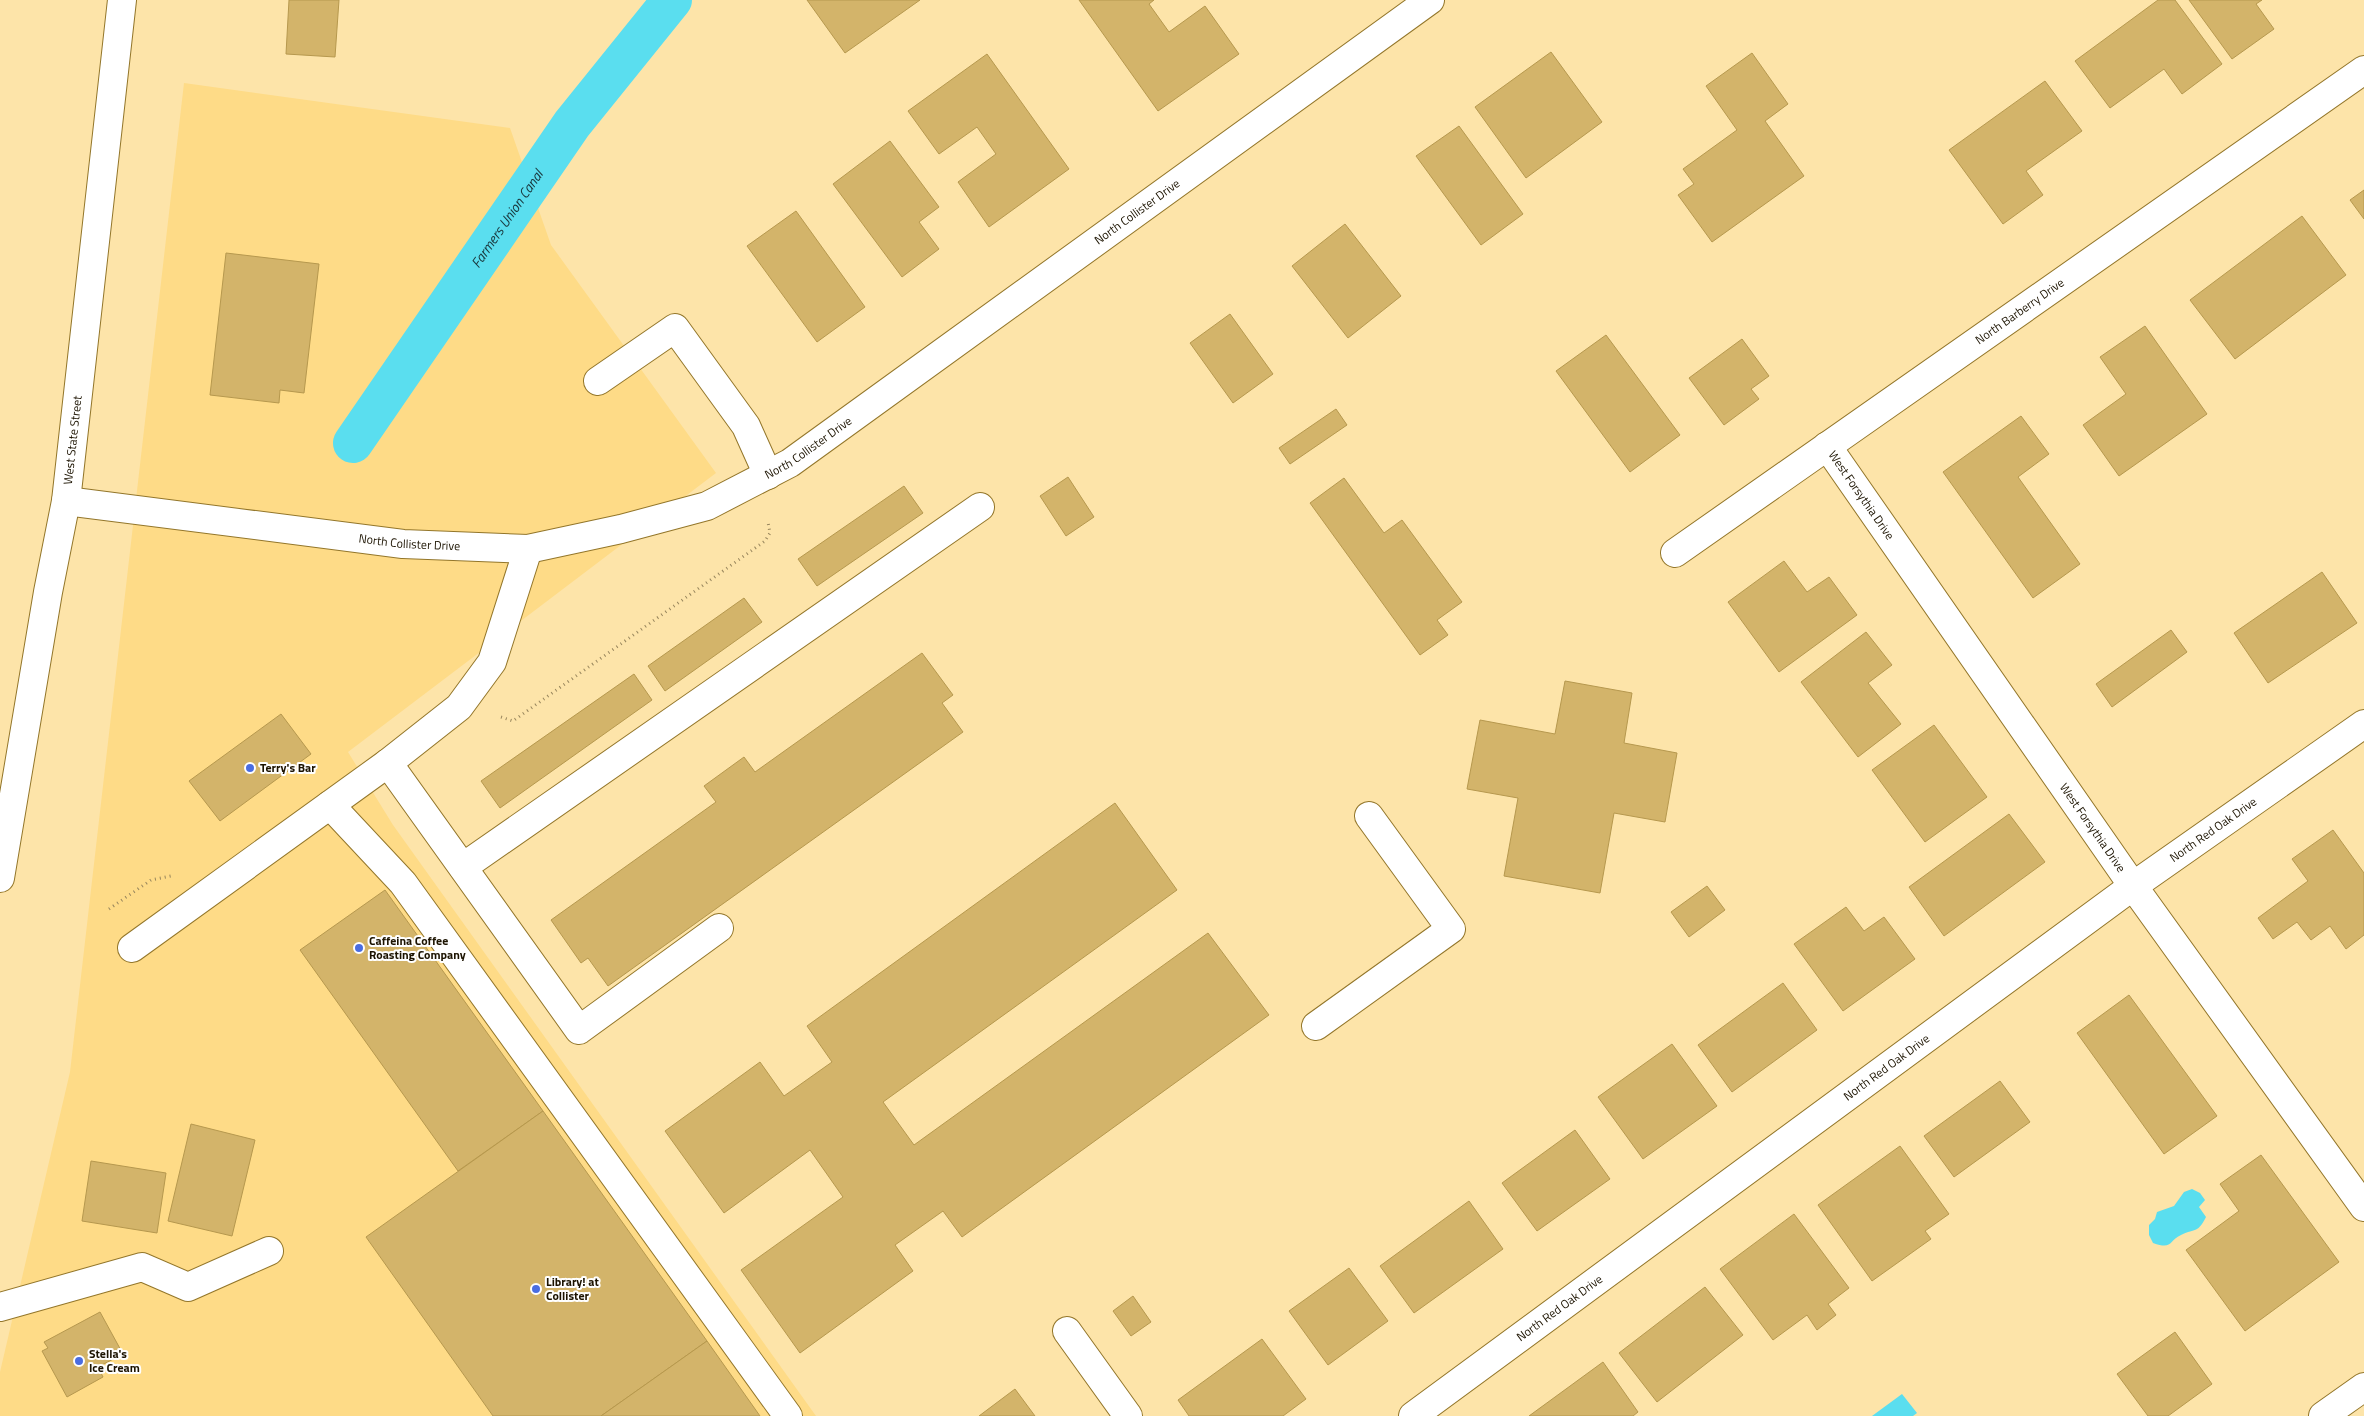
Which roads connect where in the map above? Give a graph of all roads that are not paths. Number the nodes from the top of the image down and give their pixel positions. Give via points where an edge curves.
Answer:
1 (122, 0) edge
2 (1430, 0) edge
3 (2364, 70) edge
4 (598, 381) dead end
5 (1827, 446) junction
6 (768, 475) junction
7 (66, 501) junction
8 (980, 507) dead end
9 (528, 549) junction
10 (1675, 553) dead end
11 (2364, 724) edge
12 (388, 763) junction
13 (330, 805) junction
14 (1369, 816) dead end
15 (463, 867) junction
16 (0, 878) edge
17 (2133, 886) junction
18 (719, 928) dead end
19 (132, 948) dead end
20 (1316, 1026) dead end
21 (2364, 1207) edge
22 (269, 1251) dead end
23 (0, 1307) edge
24 (1067, 1331) dead end
25 (2364, 1387) edge
26 (788, 1416) edge
27 (1128, 1416) edge
28 (1413, 1416) edge
29 (2323, 1416) edge

1 - 7 street, West State Street
2 - 6 street, North Collister Drive via 790,463
3 - 5 street, North Barberry Drive
4 - 6 street via 675,328 746,426
5 - 10 street, North Barberry Drive
5 - 17 street, West Forsythia Drive
6 - 9 street, North Collister Drive via 707,506
7 - 9 street, North Collister Drive via 403,544
7 - 16 street, West State Street
8 - 15 street
9 - 12 street via 492,662 459,707
11 - 17 street, North Red Oak Drive
12 - 13 street
12 - 15 street
13 - 19 street
13 - 26 street via 403,883
14 - 20 street via 1451,929
15 - 18 street via 579,1030
17 - 21 street, West Forsythia Drive
17 - 28 street, North Red Oak Drive
22 - 23 street via 188,1287 142,1267
24 - 27 street
25 - 29 street

